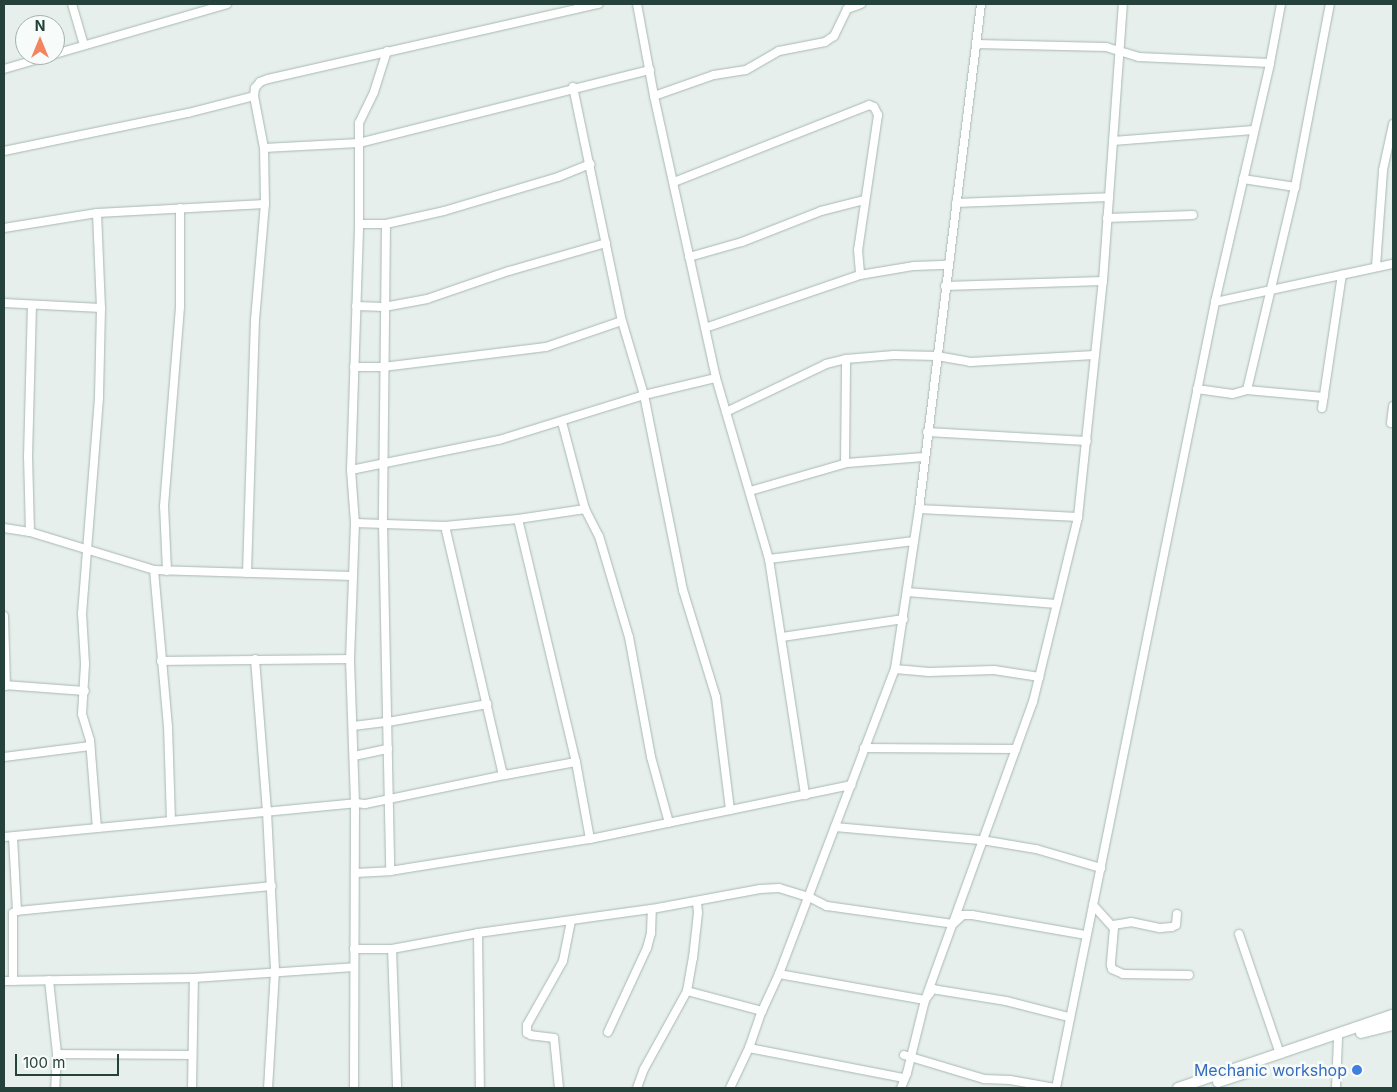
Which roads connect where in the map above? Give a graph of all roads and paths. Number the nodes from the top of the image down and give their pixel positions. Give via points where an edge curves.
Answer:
1 (72, 4) edge
2 (226, 4) edge
3 (599, 4) edge
4 (638, 4) edge
5 (861, 4) edge
6 (981, 4) edge
7 (1123, 4) edge
8 (1280, 4) edge
9 (1330, 4) edge
10 (976, 44) junction
11 (84, 45) junction
12 (65, 51) edge
13 (387, 51) junction
14 (1121, 53) junction
15 (1270, 63) junction
16 (18, 65) edge
17 (4, 69) edge
18 (650, 70) junction
19 (573, 88) junction
20 (254, 96) junction
21 (654, 96) junction
22 (1393, 129) edge
23 (1254, 130) junction
24 (1113, 141) junction
25 (359, 143) junction
26 (264, 148) junction
27 (4, 151) edge
28 (590, 164) junction
29 (1243, 179) junction
30 (674, 182) junction
31 (1295, 188) junction
32 (1109, 197) junction
33 (864, 200) junction
34 (956, 203) junction
35 (265, 204) junction
36 (180, 208) junction
37 (97, 213) junction
38 (1193, 215) dead end
39 (1107, 218) junction
40 (359, 224) junction
41 (386, 224) junction
42 (4, 228) edge
43 (606, 243) junction
44 (689, 257) junction
45 (1393, 264) edge
46 (948, 265) junction
47 (1376, 266) junction
48 (1342, 274) junction
49 (860, 275) junction
50 (1103, 281) junction
51 (945, 286) junction
52 (1270, 290) junction
53 (1215, 302) junction
54 (4, 303) edge
55 (32, 305) junction
56 (356, 306) junction
57 (384, 307) junction
58 (101, 308) junction
59 (622, 321) junction
60 (705, 328) junction
61 (1095, 355) junction
62 (936, 356) junction
63 (846, 359) junction
64 (354, 367) junction
65 (383, 367) junction
66 (716, 378) junction
67 (1198, 389) junction
68 (1247, 390) junction
69 (644, 395) junction
70 (1324, 397) junction
71 (1393, 406) edge
72 (1322, 408) dead end
73 (726, 412) junction
74 (562, 422) junction
75 (1391, 423) dead end
76 (927, 432) junction
77 (1087, 441) junction
78 (924, 457) junction
79 (845, 463) junction
80 (384, 464) junction
81 (351, 470) junction
82 (750, 491) junction
83 (585, 509) junction
84 (919, 509) junction
85 (1078, 517) junction
86 (518, 519) junction
87 (354, 523) junction
88 (383, 524) junction
89 (445, 526) junction
90 (4, 528) edge
91 (30, 532) junction
92 (914, 541) junction
93 (87, 550) junction
94 (770, 559) junction
95 (154, 570) junction
96 (167, 570) junction
97 (247, 573) junction
98 (353, 576) junction
99 (907, 592) junction
100 (1057, 604) junction
101 (4, 616) edge
102 (904, 619) junction
103 (782, 637) junction
104 (256, 659) junction
105 (350, 660) junction
106 (161, 661) junction
107 (895, 669) junction
108 (1039, 677) junction
109 (5, 686) edge
110 (85, 690) junction
111 (487, 704) junction
112 (388, 722) junction
113 (353, 726) junction
114 (90, 746) junction
115 (864, 748) junction
116 (388, 749) junction
117 (1016, 749) junction
118 (354, 756) junction
119 (4, 757) edge
120 (576, 762) junction
121 (505, 775) junction
122 (851, 785) junction
123 (805, 795) junction
124 (388, 799) junction
125 (355, 803) junction
126 (730, 810) junction
127 (267, 812) junction
128 (171, 820) junction
129 (670, 823) junction
130 (835, 827) junction
131 (97, 828) junction
132 (4, 837) edge
133 (13, 837) junction
134 (590, 839) junction
135 (982, 840) junction
136 (1101, 868) junction
137 (390, 871) junction
138 (355, 873) junction
139 (272, 886) junction
140 (808, 897) junction
141 (697, 901) junction
142 (1094, 905) junction
143 (652, 909) junction
144 (15, 912) junction
145 (4, 914) edge
146 (1177, 914) dead end
147 (571, 921) junction
148 (953, 924) junction
149 (1113, 925) junction
150 (478, 933) junction
151 (1239, 934) dead end
152 (1086, 935) junction
153 (354, 949) junction
154 (392, 949) junction
155 (354, 967) junction
156 (275, 971) junction
157 (779, 974) junction
158 (1189, 975) dead end
159 (194, 978) junction
160 (49, 980) junction
161 (4, 981) edge
162 (13, 981) junction
163 (687, 991) junction
164 (925, 1000) junction
165 (762, 1011) junction
166 (1393, 1016) edge
167 (1069, 1017) junction
168 (1393, 1025) edge
169 (608, 1032) dead end
170 (1338, 1038) junction
171 (749, 1048) junction
172 (57, 1054) junction
173 (1280, 1054) junction
174 (904, 1055) dead end
175 (192, 1056) junction
176 (904, 1078) junction
177 (55, 1088) edge
178 (192, 1088) edge
179 (268, 1088) edge
180 (354, 1088) edge
181 (397, 1088) edge
182 (480, 1088) edge
183 (559, 1088) edge
184 (637, 1088) edge
185 (730, 1088) edge
186 (901, 1088) edge
187 (1056, 1088) edge
188 (1178, 1088) edge
189 (1200, 1088) edge
190 (1336, 1088) edge

1 - 11 street
2 - 11 street
3 - 13 street via 445,41
4 - 18 street
5 - 21 street via 847,9 834,36 825,42 779,51 746,70 714,75
6 - 10 street
7 - 14 street
8 - 15 street
9 - 31 street
10 - 14 street via 1106,48
10 - 34 street
11 - 12 street
13 - 20 street via 268,79 255,88
13 - 25 street via 374,92 359,123
14 - 15 street via 1139,57
14 - 24 street
15 - 23 street
16 - 17 street
18 - 19 street
18 - 21 street
19 - 25 street
19 - 28 street
20 - 26 street
20 - 27 street
21 - 30 street
22 - 47 street via 1383,170
23 - 24 street
23 - 29 street
24 - 32 street
25 - 26 street
25 - 40 street
26 - 35 street
28 - 41 street via 558,177 444,211
28 - 43 street
29 - 31 street
29 - 53 street
30 - 33 street via 868,105 874,106 878,115
30 - 44 street
31 - 52 street
32 - 34 street
32 - 39 street
33 - 44 street
33 - 49 street via 858,250
34 - 46 street
35 - 36 street
35 - 97 street via 255,320
36 - 37 street
36 - 96 street via 180,306 164,506
37 - 42 street
37 - 58 street
38 - 39 street
39 - 50 street
40 - 41 street
40 - 56 street
41 - 57 street
43 - 57 street via 427,299
43 - 59 street
44 - 60 street
45 - 47 street
46 - 49 street via 914,266
46 - 51 street
47 - 48 street
48 - 52 street
48 - 70 street
49 - 60 street
50 - 51 street
50 - 61 street
51 - 62 street
52 - 53 street
52 - 68 street
53 - 67 street
54 - 55 street
55 - 58 street
55 - 91 street via 28,457
56 - 57 street
56 - 64 street
57 - 65 street
58 - 93 street
59 - 65 street via 546,347
59 - 69 street
60 - 66 street
61 - 62 street via 970,362
61 - 77 street
62 - 63 street
62 - 76 street
63 - 73 street via 826,364
63 - 79 street
64 - 65 street
64 - 81 street
65 - 80 street
66 - 69 street
66 - 73 street
67 - 68 street via 1233,394
67 - 136 street
68 - 70 street
69 - 74 street
69 - 126 street via 684,590 716,697
70 - 72 street
71 - 75 street
73 - 82 street
74 - 80 street via 499,440
74 - 83 street
76 - 77 street
76 - 78 street
77 - 85 street
78 - 79 street
78 - 84 street
79 - 82 street
80 - 81 street
80 - 88 street
81 - 87 street
82 - 94 street
83 - 86 street
83 - 129 street via 599,536 629,637 651,757
84 - 85 street
84 - 92 street
85 - 100 street
86 - 89 street
86 - 120 street
87 - 88 street
87 - 98 street
88 - 89 street
88 - 112 street
89 - 111 street
90 - 91 street
91 - 93 street
92 - 94 street
92 - 99 street
93 - 95 street
93 - 110 street via 82,613
94 - 103 street
95 - 96 street
95 - 106 street
96 - 97 street
97 - 98 street
98 - 105 street
99 - 100 street
99 - 102 street
100 - 108 street
101 - 109 street
102 - 103 street
102 - 107 street
103 - 123 street
104 - 105 street
104 - 106 street
104 - 127 street
105 - 113 street
106 - 128 street via 168,726
107 - 108 street via 938,672 994,670
107 - 115 street
108 - 117 street
109 - 110 street
110 - 114 street via 82,720
111 - 112 street
111 - 121 street
112 - 113 street
112 - 116 street
113 - 118 street
114 - 119 street
114 - 131 street
115 - 117 street
115 - 122 street
116 - 118 street
116 - 124 street
117 - 135 street
118 - 125 street
120 - 121 street
120 - 134 street
121 - 124 street
122 - 123 street
122 - 130 street
123 - 126 street
124 - 125 street
124 - 137 street
125 - 127 street
125 - 138 street
126 - 129 street
127 - 128 street
127 - 139 street
128 - 131 street
129 - 134 street
130 - 135 street
130 - 140 street
131 - 133 street
132 - 133 street
133 - 144 street
134 - 137 street
135 - 136 street via 1036,849
135 - 148 street
136 - 142 street
137 - 138 street
138 - 153 street
139 - 144 street
139 - 156 street
140 - 141 street via 778,888
140 - 148 street via 827,906
140 - 157 street
141 - 143 street
141 - 163 street
142 - 149 street
142 - 152 street
143 - 147 street
143 - 169 street via 647,948
144 - 145 street
144 - 162 street
146 - 149 street via 1176,925 1172,926 1160,928 1131,922
147 - 150 street
147 - 183 street via 564,960 527,1025 531,1035 554,1038
148 - 152 street via 963,915 972,915
148 - 164 street
149 - 158 street via 1112,969 1123,974
150 - 154 street
150 - 182 street
151 - 173 street
152 - 167 street
153 - 154 street
153 - 155 street
154 - 181 street
155 - 156 street
155 - 180 street
156 - 159 street
156 - 179 street
157 - 164 street
157 - 165 street
159 - 160 street
159 - 175 street
160 - 162 street
160 - 172 street
161 - 162 street
163 - 165 street
163 - 184 street
164 - 167 street via 933,989 1006,1001
164 - 176 street
165 - 171 street
166 - 173 main road
167 - 187 street
168 - 170 main road
170 - 189 main road via 1325,1046
170 - 190 street
171 - 176 street
171 - 185 street
172 - 175 street
172 - 177 street
173 - 188 main road
174 - 187 street via 976,1077
175 - 178 street
176 - 186 street

